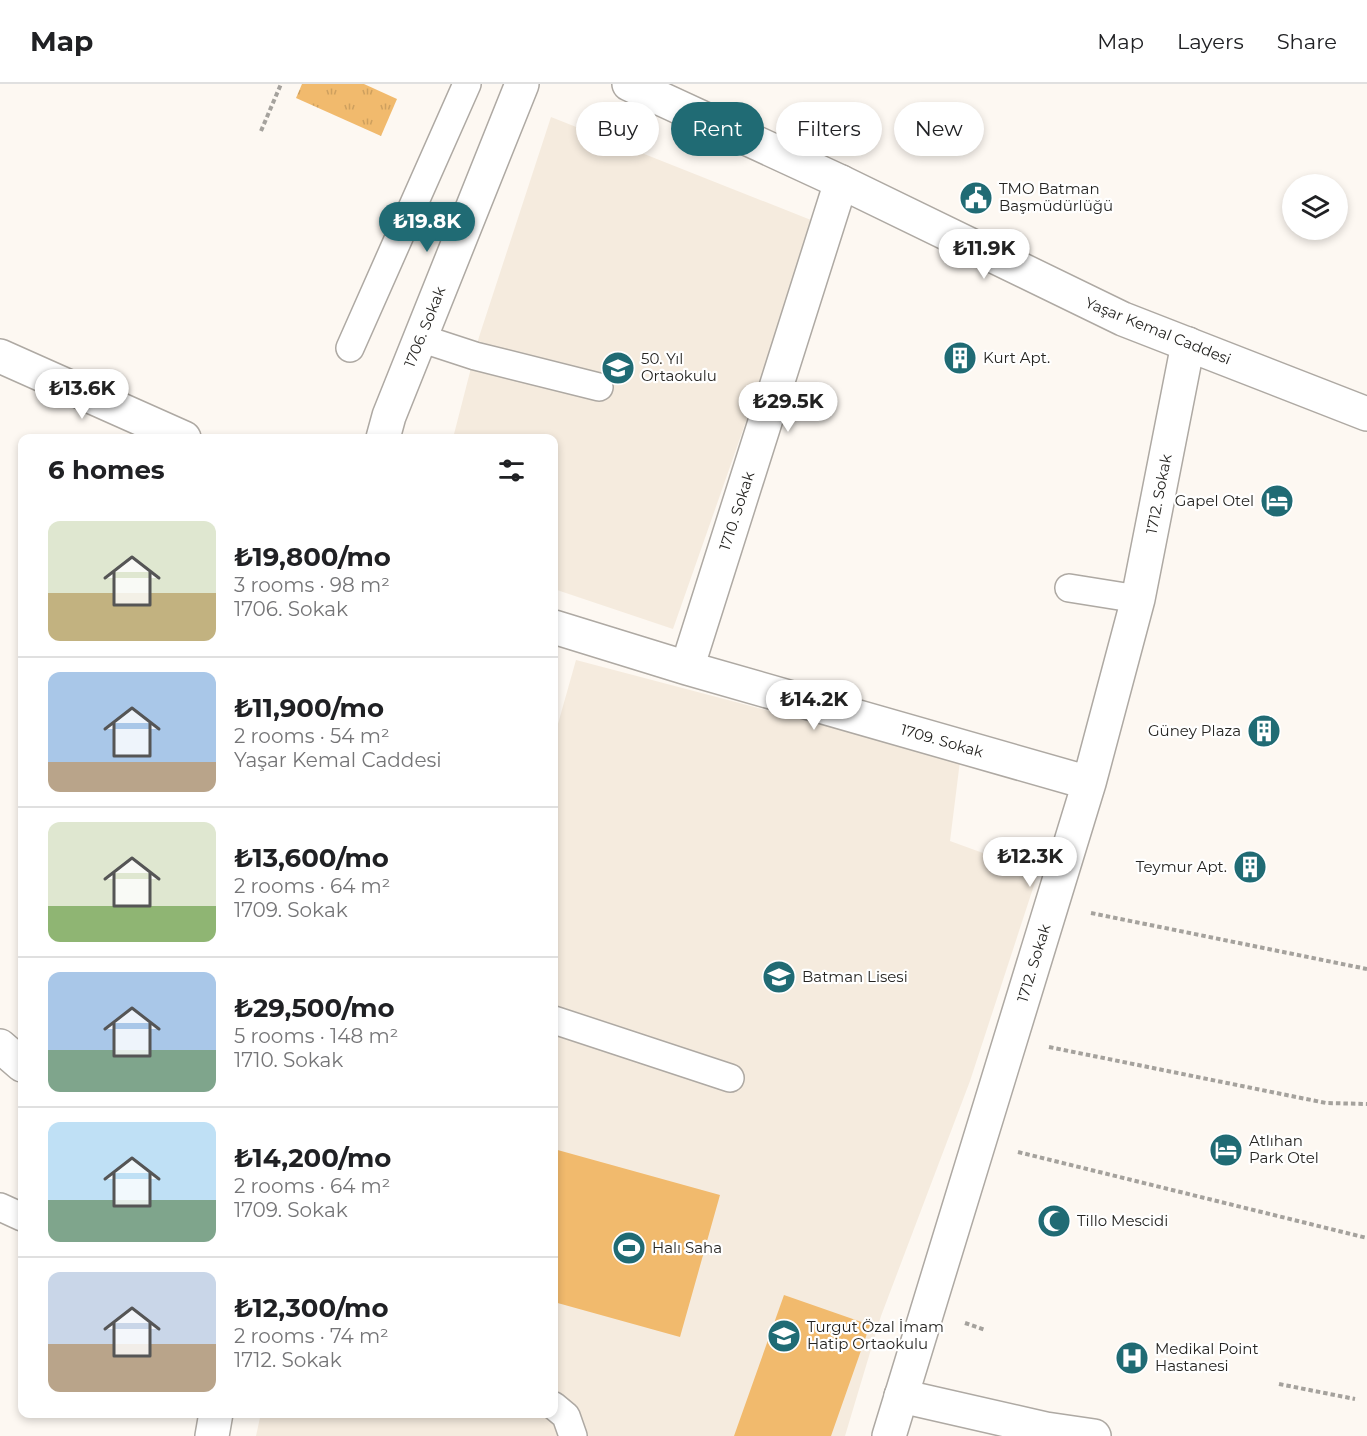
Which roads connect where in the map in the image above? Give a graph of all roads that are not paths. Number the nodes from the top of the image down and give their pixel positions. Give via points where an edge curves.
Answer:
1 (467, 84) edge
2 (522, 84) edge
3 (628, 84) edge
4 (841, 182) junction
5 (420, 338) junction
6 (1188, 344) junction
7 (350, 348) dead end
8 (0, 356) edge
9 (599, 387) dead end
10 (1367, 414) edge
11 (175, 434) edge
12 (384, 434) edge
13 (1069, 588) dead end
14 (1138, 599) junction
15 (558, 628) edge
16 (687, 668) junction
17 (1089, 783) junction
18 (558, 1021) edge
19 (0, 1046) edge
20 (18, 1062) edge
21 (730, 1078) dead end
22 (0, 1207) edge
23 (18, 1215) edge
24 (901, 1396) junction
25 (558, 1409) edge
26 (215, 1418) edge
27 (212, 1436) edge
28 (573, 1436) edge
29 (889, 1436) edge
30 (1094, 1436) edge

1 - 7 lane
2 - 5 street, 1706. Sokak
3 - 4 street, Yaşar Kemal Caddesi
4 - 6 street, Yaşar Kemal Caddesi via 1123,319
4 - 16 street, 1710. Sokak
5 - 9 lane
5 - 12 street, 1706. Sokak
6 - 10 street, Yaşar Kemal Caddesi
6 - 14 street, 1712. Sokak
8 - 11 street
13 - 14 lane
14 - 17 street, 1712. Sokak
15 - 16 street, 1709. Sokak
16 - 17 street, 1709. Sokak
17 - 24 street, 1712. Sokak
18 - 21 lane
19 - 20 street
22 - 23 lane
24 - 29 street, 1712. Sokak
24 - 30 street
25 - 28 lane via 566,1416
26 - 27 street

